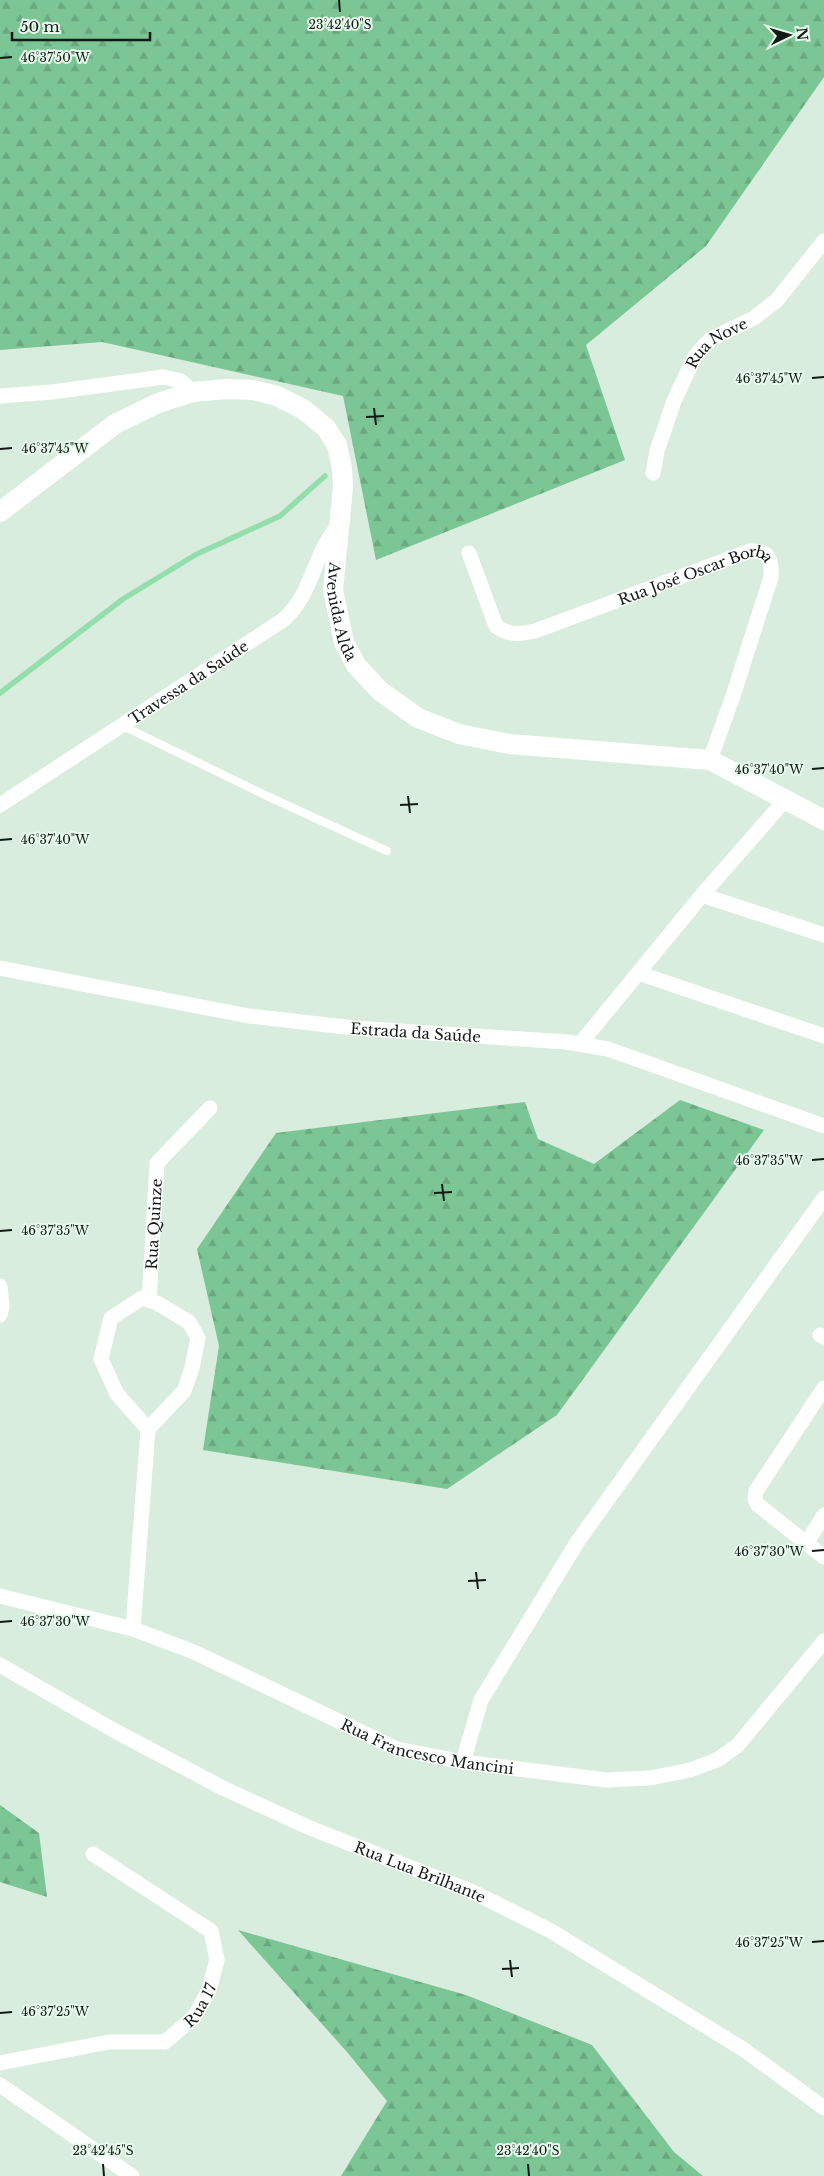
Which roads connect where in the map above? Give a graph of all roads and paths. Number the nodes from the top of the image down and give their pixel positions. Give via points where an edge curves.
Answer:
1 (824, 241) edge
2 (193, 392) junction
3 (0, 396) edge
4 (653, 473) dead end
5 (0, 512) edge
6 (339, 524) junction
7 (469, 553) dead end
8 (121, 725) junction
9 (710, 760) junction
10 (785, 800) junction
11 (0, 805) edge
12 (824, 820) edge
13 (387, 851) dead end
14 (702, 895) junction
15 (824, 934) edge
16 (0, 968) edge
17 (638, 973) junction
18 (824, 1036) edge
19 (580, 1044) junction
20 (210, 1108) dead end
21 (824, 1126) edge
22 (824, 1198) edge
23 (0, 1286) edge
24 (149, 1300) junction
25 (0, 1315) edge
26 (824, 1388) edge
27 (148, 1429) junction
28 (824, 1515) edge
29 (806, 1544) junction
30 (824, 1557) edge
31 (0, 1596) edge
32 (134, 1629) junction
33 (824, 1641) edge
34 (0, 1665) edge
35 (463, 1762) junction
36 (93, 1854) dead end
37 (0, 2063) edge
38 (0, 2084) edge
39 (824, 2108) edge
40 (132, 2176) edge

1 - 4 street, Rua Nove via 777,300 754,318 711,339 695,356 674,401 657,450
2 - 3 street via 182,381 164,377
2 - 5 street, Avenida Alda via 158,403 115,424
2 - 6 street, Avenida Alda via 253,390 277,396 303,409 326,428 337,445 342,468
6 - 8 street, Travessa da Saúde via 328,537 296,609
6 - 9 street, Avenida Alda via 333,590 344,642 356,665 380,691 418,718 459,734 509,744
7 - 9 street, Rua José Oscar Borba via 496,626 516,635 535,631 750,551 760,551 768,556 771,577
8 - 11 street, Travessa da Saúde
8 - 13 lane
9 - 10 street, Avenida Alda
10 - 12 street, Avenida Alda
10 - 14 street
14 - 15 street
14 - 17 street
16 - 19 street, Estrada da Saúde via 249,1016 354,1028
17 - 18 street
17 - 19 street
19 - 21 street, Estrada da Saúde via 608,1049
20 - 24 street, Rua Quinze via 157,1164
22 - 35 street via 578,1541 481,1700
23 - 25 street
24 - 27 street via 189,1322 198,1338 184,1391
24 - 27 street via 142,1298 110,1318 101,1359 117,1394
26 - 29 street via 756,1491 755,1499 758,1505
27 - 32 street
28 - 29 street
29 - 30 street
31 - 32 street, Rua Francesco Mancini
32 - 35 street, Rua Francesco Mancini via 194,1652 397,1749
33 - 35 street, Rua Francesco Mancini via 737,1746 717,1760 690,1770 650,1778 606,1780
34 - 39 street, Rua Lua Brilhante via 223,1788 310,1828 473,1892 536,1922 744,2049
36 - 37 street, Rua 17 via 211,1931 216,1960 209,1990 194,2016 165,2042 109,2042
38 - 40 street

